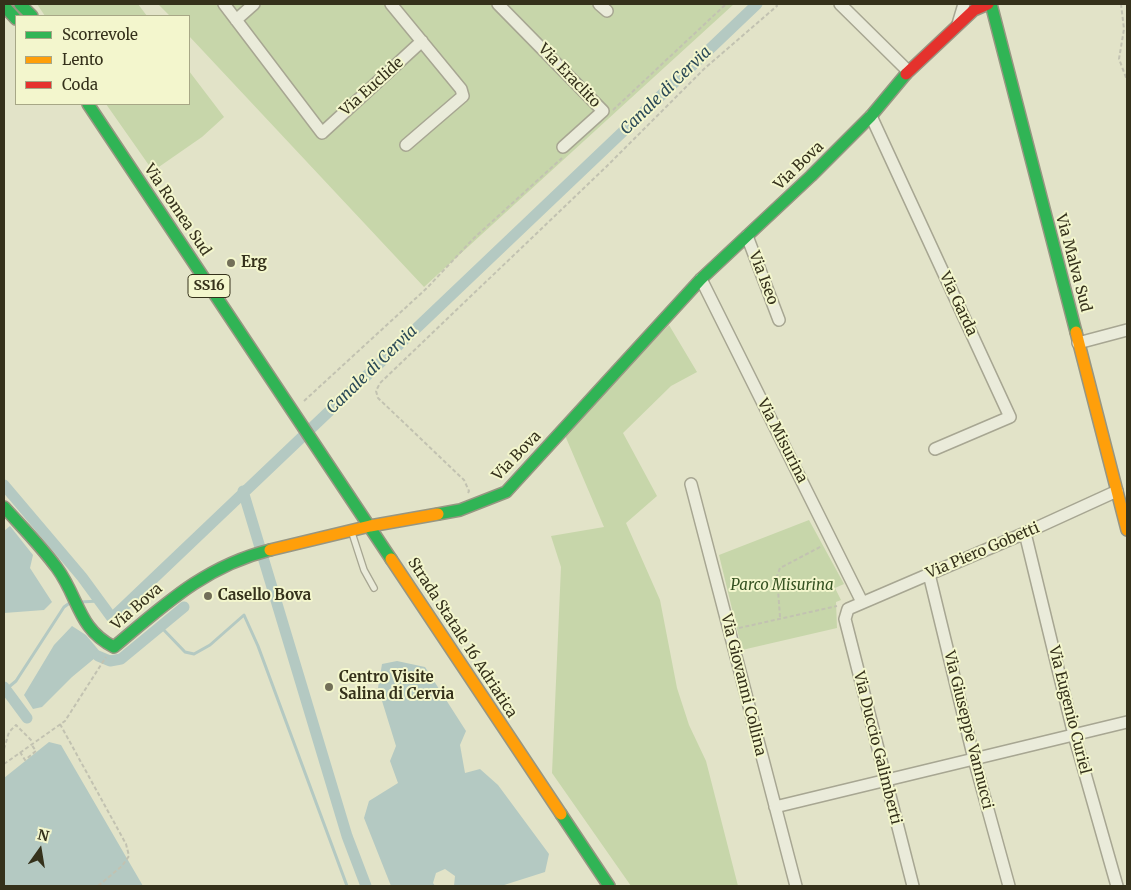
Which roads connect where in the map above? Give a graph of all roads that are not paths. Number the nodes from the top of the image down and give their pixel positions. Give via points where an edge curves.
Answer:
1 (20, 4) edge
2 (224, 4) edge
3 (254, 4) edge
4 (391, 4) edge
5 (498, 4) edge
6 (840, 4) edge
7 (964, 4) edge
8 (982, 5) edge
9 (4, 6) edge
10 (31, 15) edge
11 (15, 17) edge
12 (236, 20) junction
13 (957, 25) junction
14 (422, 41) junction
15 (908, 71) junction
16 (89, 105) edge
17 (871, 116) junction
18 (406, 144) dead end
19 (564, 151) road end
20 (747, 236) junction
21 (701, 279) junction
22 (779, 320) dead end
23 (1127, 330) edge
24 (1078, 343) junction
25 (287, 402) joint
26 (935, 449) dead end
27 (691, 484) dead end
28 (1117, 490) junction
29 (4, 507) edge
30 (370, 526) junction
31 (1127, 530) edge
32 (351, 531) junction
33 (1025, 533) junction
34 (929, 574) junction
35 (374, 588) dead end
36 (862, 602) junction
37 (848, 609) joint
38 (1127, 722) edge
39 (1074, 735) junction
40 (974, 758) junction
41 (885, 780) junction
42 (775, 807) junction
43 (609, 886) edge
44 (796, 886) edge
45 (913, 886) edge
46 (1009, 886) edge
47 (1117, 886) edge

1 - 10 street
2 - 12 street
3 - 12 street
4 - 14 street
5 - 19 street, Via Eraclito via 603,111
6 - 15 street
7 - 13 street, Via Bova
8 - 13 street, Via Bova
8 - 24 street, Via Malva Sud
9 - 11 street
12 - 14 street, Via Euclide via 322,133
13 - 15 street, Via Bova
14 - 18 street via 461,89 463,96
15 - 17 street, Via Bova
16 - 25 street, Via Romea Sud / SS16
17 - 20 street, Via Bova
17 - 26 street, Via Garda via 1010,417
20 - 21 street, Via Bova
20 - 22 street, Via Iseo
21 - 30 street, Via Bova via 506,492 460,510
21 - 36 street, Via Misurina
23 - 24 street
24 - 28 street, Via Malva Sud
25 - 30 street, Strada Statale 16 Adriatica / SS16
27 - 42 street, Via Giovanni Collina
28 - 31 street, Via Malva Sud
28 - 33 street, Via Piero Gobetti
29 - 32 street, Via Bova via 65,578 82,619 99,642 114,648 181,590 227,563
30 - 32 street, Via Bova
30 - 43 street, Strada Statale 16 Adriatica / SS16
32 - 35 lane via 364,570
33 - 34 street, Via Piero Gobetti
33 - 39 street, Via Eugenio Curiel
34 - 36 street, Via Piero Gobetti
34 - 40 street, Via Giuseppe Vannucci
36 - 37 street, Via Piero Gobetti
37 - 41 street, Via Duccio Galimberti via 844,619
38 - 39 street
39 - 40 street
39 - 47 street, Via Eugenio Curiel
40 - 41 street
40 - 46 street, Via Giuseppe Vannucci
41 - 42 street
41 - 45 street, Via Duccio Galimberti
42 - 44 street, Via Giovanni Collina

